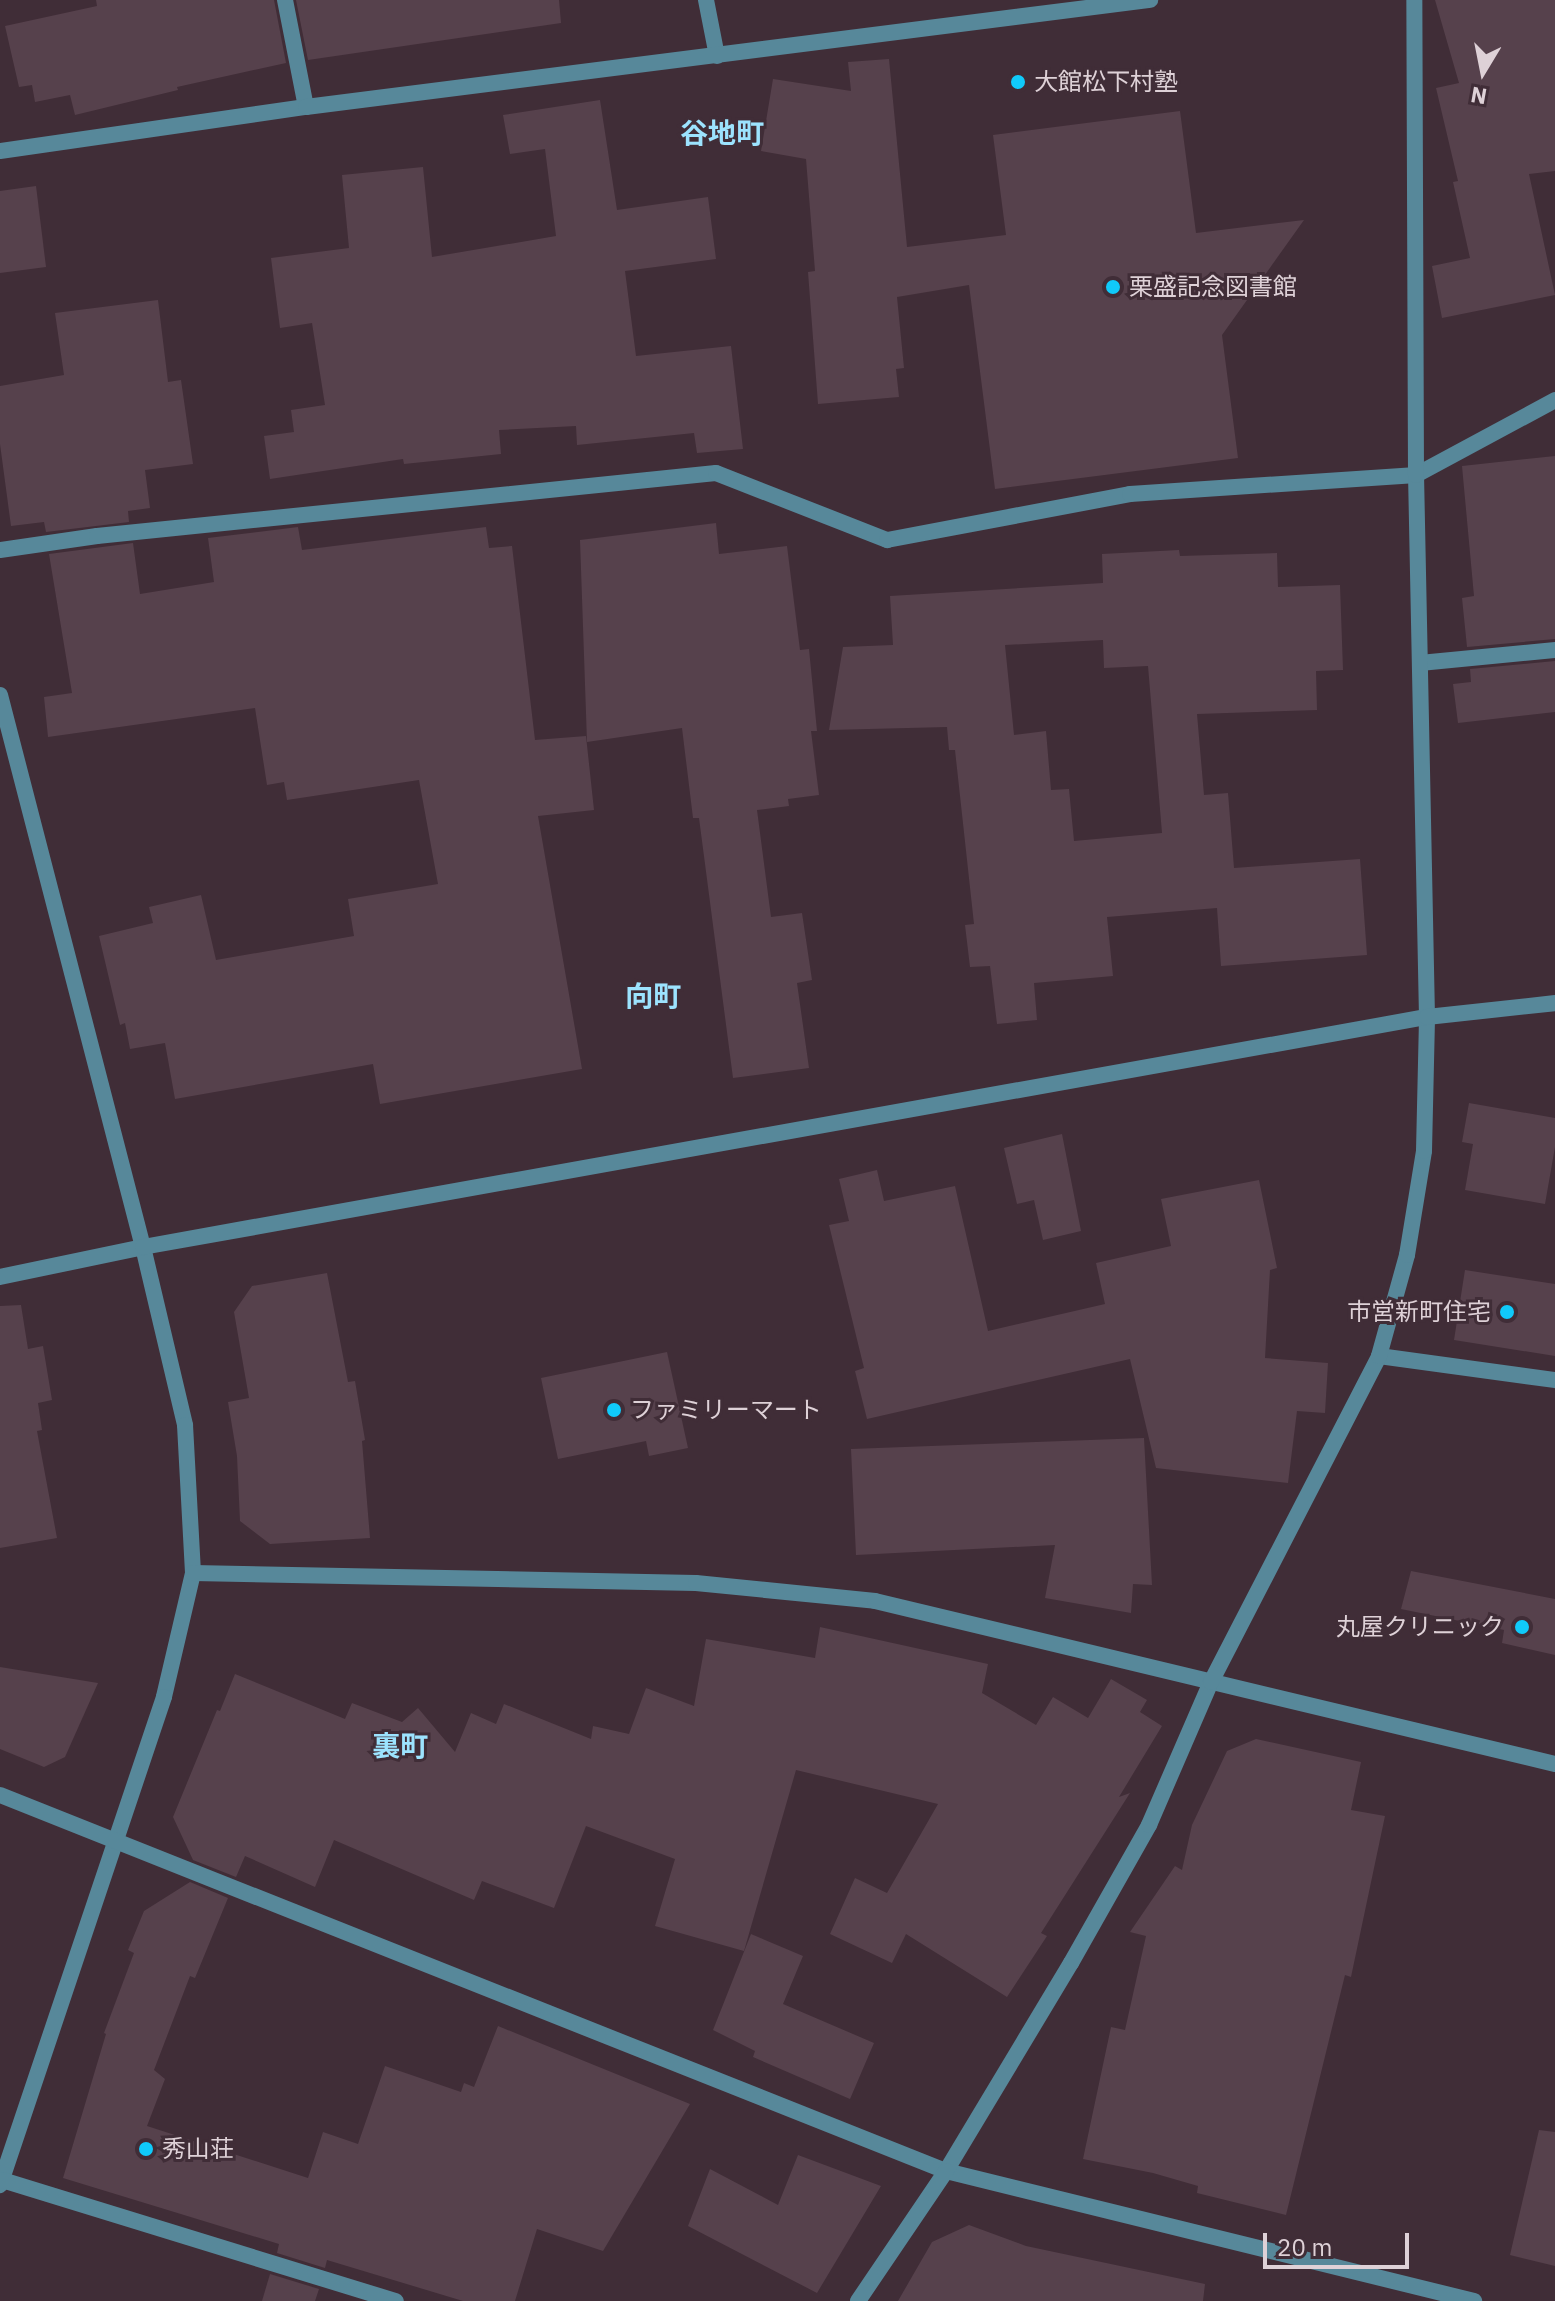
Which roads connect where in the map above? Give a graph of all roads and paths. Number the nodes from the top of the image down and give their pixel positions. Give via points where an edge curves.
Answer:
1 (285, 0) edge
2 (706, 0) edge
3 (1150, 0) edge
4 (1414, 0) edge
5 (717, 56) junction
6 (306, 107) junction
7 (0, 151) edge
8 (1555, 400) edge
9 (1416, 475) junction
10 (0, 550) edge
11 (1555, 650) edge
12 (1420, 663) junction
13 (0, 695) edge
14 (1555, 1003) edge
15 (1427, 1017) junction
16 (143, 1247) junction
17 (0, 1277) edge
18 (1379, 1356) junction
19 (1555, 1380) edge
20 (193, 1573) junction
21 (1211, 1682) junction
22 (1555, 1764) edge
23 (0, 1795) edge
24 (118, 1842) junction
25 (946, 2171) junction
26 (1, 2182) edge
27 (396, 2301) edge
28 (858, 2301) edge
29 (1474, 2301) edge

1 - 6 street
2 - 5 street
3 - 5 street
4 - 9 street
5 - 6 street
6 - 7 street
8 - 9 street
9 - 10 street via 1130,494 887,540 716,473
9 - 12 street
11 - 12 street
12 - 15 street
13 - 16 street
14 - 15 street
15 - 16 street
15 - 18 street via 1424,1151 1407,1255
16 - 17 street
16 - 20 street via 185,1425
18 - 19 street
18 - 21 street
20 - 21 street via 696,1583 875,1601
20 - 24 street via 164,1697
21 - 22 street
21 - 25 street via 1149,1825
23 - 24 street
24 - 25 street
24 - 26 street
25 - 28 street
25 - 29 street
26 - 27 street

